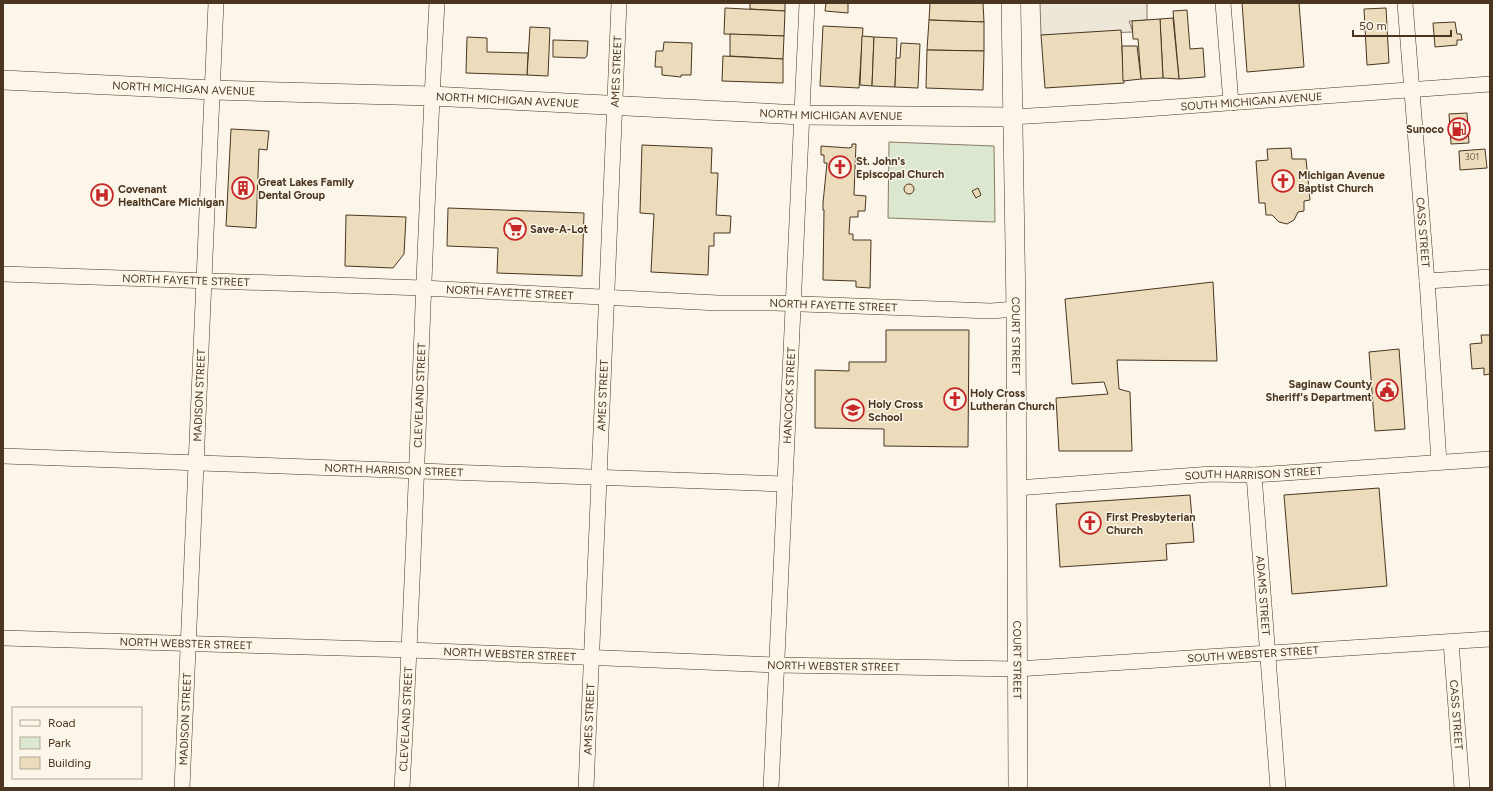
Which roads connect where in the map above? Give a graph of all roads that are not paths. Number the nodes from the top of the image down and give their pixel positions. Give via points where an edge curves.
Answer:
1 (216, 3) edge
2 (437, 3) edge
3 (619, 3) edge
4 (807, 3) edge
5 (1011, 3) edge
6 (1223, 3) edge
7 (1405, 3) edge
8 (3, 80) edge
9 (1490, 84) edge
10 (213, 90) junction
11 (1411, 91) junction
12 (431, 96) junction
13 (1231, 103) junction
14 (615, 105) junction
15 (801, 115) junction
16 (1012, 116) junction
17 (3, 274) edge
18 (1490, 277) edge
19 (1427, 281) junction
20 (203, 282) junction
21 (423, 288) junction
22 (607, 298) junction
23 (793, 304) junction
24 (1016, 309) junction
25 (3, 456) edge
26 (1490, 459) edge
27 (1439, 462) junction
28 (195, 463) junction
29 (416, 470) junction
30 (1254, 475) junction
31 (599, 477) junction
32 (785, 484) junction
33 (1016, 488) junction
34 (3, 638) edge
35 (1490, 639) edge
36 (1451, 642) junction
37 (187, 644) junction
38 (410, 650) junction
39 (1268, 652) junction
40 (591, 658) junction
41 (776, 664) junction
42 (1017, 669) junction
43 (182, 788) edge
44 (402, 788) edge
45 (586, 788) edge
46 (771, 788) edge
47 (1018, 788) edge
48 (1278, 788) edge
49 (1462, 788) edge

1 - 10 street, MADISON STREET
2 - 12 street, CLEVELAND STREET
3 - 14 street, AMES STREET
4 - 15 street, HANCOCK STREET
5 - 16 main road, COURT STREET
6 - 13 street
7 - 11 street, CASS STREET
8 - 10 main road, NORTH MICHIGAN AVENUE
9 - 11 street, SOUTH MICHIGAN AVENUE
10 - 12 main road, NORTH MICHIGAN AVENUE
10 - 20 street, MADISON STREET
11 - 13 street, SOUTH MICHIGAN AVENUE
11 - 19 street, CASS STREET
12 - 14 main road, NORTH MICHIGAN AVENUE
12 - 21 street, CLEVELAND STREET
13 - 16 street, SOUTH MICHIGAN AVENUE
14 - 15 main road, NORTH MICHIGAN AVENUE
14 - 22 street, AMES STREET
15 - 16 main road, NORTH MICHIGAN AVENUE
15 - 23 street, HANCOCK STREET
16 - 24 main road, COURT STREET
17 - 20 street, NORTH FAYETTE STREET
18 - 19 street
19 - 27 street, CASS STREET
20 - 21 street, NORTH FAYETTE STREET
20 - 28 street, MADISON STREET
21 - 22 street, NORTH FAYETTE STREET
21 - 29 street, CLEVELAND STREET
22 - 23 street, NORTH FAYETTE STREET
22 - 31 street, AMES STREET
23 - 24 street, NORTH FAYETTE STREET via 991,311
23 - 32 street, HANCOCK STREET
24 - 33 main road, COURT STREET
25 - 28 street, NORTH HARRISON STREET
26 - 27 street, SOUTH HARRISON STREET
27 - 30 street, SOUTH HARRISON STREET
28 - 29 street, NORTH HARRISON STREET
28 - 37 street, MADISON STREET
29 - 31 street, NORTH HARRISON STREET
29 - 38 street, CLEVELAND STREET
30 - 33 street, SOUTH HARRISON STREET via 1212,474
30 - 39 street, ADAMS STREET
31 - 32 street, NORTH HARRISON STREET
31 - 40 street, AMES STREET
32 - 41 street, HANCOCK STREET
33 - 42 main road, COURT STREET
34 - 37 street, NORTH WEBSTER STREET
35 - 36 street, SOUTH WEBSTER STREET
36 - 39 street, SOUTH WEBSTER STREET
36 - 49 street, CASS STREET
37 - 38 street, NORTH WEBSTER STREET
37 - 43 street, MADISON STREET
38 - 40 street, NORTH WEBSTER STREET
38 - 44 street, CLEVELAND STREET
39 - 42 street, SOUTH WEBSTER STREET
39 - 48 street, ADAMS STREET
40 - 41 street, NORTH WEBSTER STREET
40 - 45 street, AMES STREET
41 - 42 street, NORTH WEBSTER STREET
41 - 46 street, HANCOCK STREET
42 - 47 main road, COURT STREET

